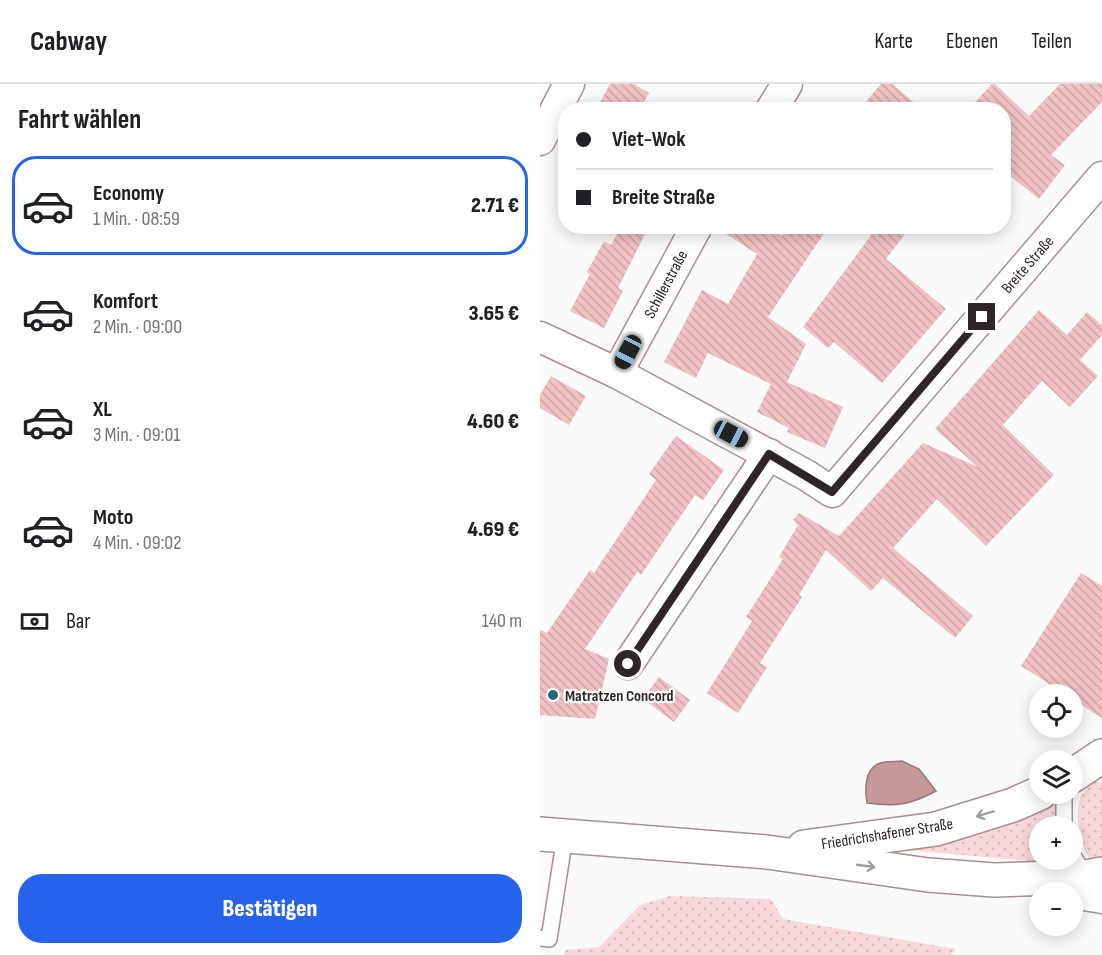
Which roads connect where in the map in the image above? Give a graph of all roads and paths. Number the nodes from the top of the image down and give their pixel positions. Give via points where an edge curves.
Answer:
1 (569, 84) edge
2 (787, 84) edge
3 (560, 102) edge
4 (776, 102) edge
5 (558, 105) edge
6 (540, 140) edge
7 (1102, 177) edge
8 (693, 234) edge
9 (540, 337) edge
10 (617, 373) junction
11 (769, 454) junction
12 (628, 664) dead end
13 (1029, 798) edge
14 (552, 835) edge
15 (767, 852) junction
16 (1086, 884) edge
17 (544, 938) edge
18 (547, 955) edge

1 - 3 street
2 - 4 street
5 - 6 street
7 - 11 street, Breite Straße via 832,492
8 - 10 street, Schillerstraße
9 - 10 street
10 - 11 street
11 - 12 street
13 -> 15 main road, Friedrichshafener Straße via 936,828
14 - 15 main road, Friedrichshafener Straße
14 - 17 lane
15 -> 16 main road, Friedrichshafener Straße via 928,875
17 - 18 lane

